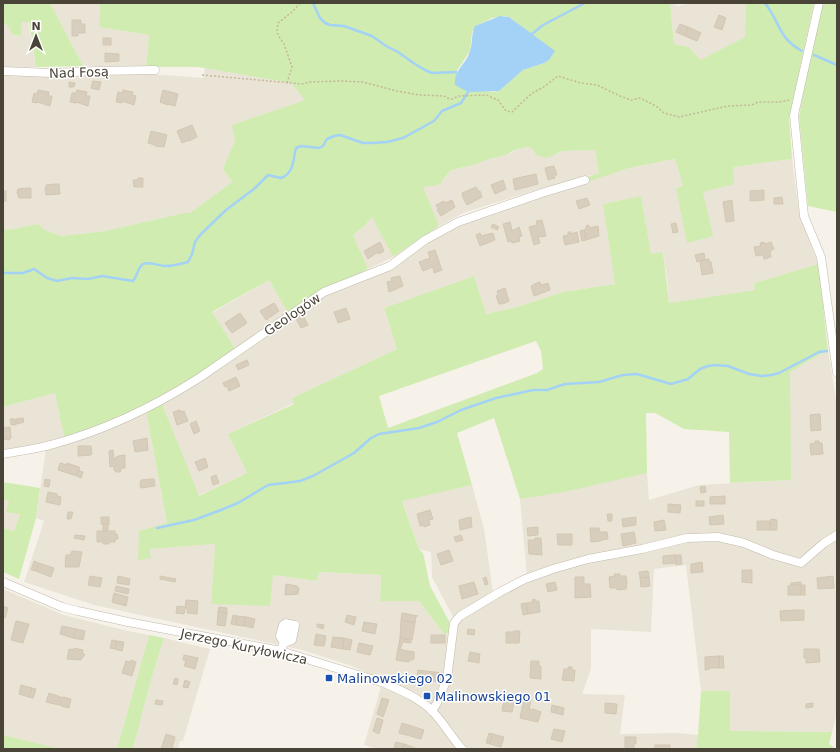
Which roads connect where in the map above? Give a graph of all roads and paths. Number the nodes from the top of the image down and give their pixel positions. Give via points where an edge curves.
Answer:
1 (300, 3) edge
2 (819, 3) edge
3 (155, 70) dead end
4 (3, 71) edge
5 (202, 75) dead end
6 (287, 83) junction
7 (798, 99) junction
8 (585, 180) dead end
9 (837, 373) edge
10 (3, 454) edge
11 (837, 535) edge
12 (3, 582) edge
13 (289, 624) dead end
14 (282, 647) junction
15 (432, 711) junction
16 (462, 749) edge

1 - 6 path via 278,23 277,31 292,67
2 - 7 street
3 - 4 street, Nad Fosą via 51,73
5 - 6 path
6 - 7 path via 362,82 419,95 444,96 452,99 459,96 486,95 498,100 506,111 512,112 531,94 558,76 597,85 631,100 640,98 664,113 679,117 728,106
7 - 9 street via 794,115 804,216 821,257
8 - 10 street, Geologów via 458,222 425,240 390,266 324,292 199,378 142,409 103,427 54,444
11 - 15 street via 801,563 744,543 718,537 687,538 588,559 525,579 460,616 454,623 447,679 438,703
12 - 14 street, Jerzego Kuryłowicza via 78,611 128,622
13 - 14 street via 283,625 280,636
14 - 15 street, Jerzego Kuryłowicza via 384,683 400,690
15 - 16 street, Jerzego Kuryłowicza

